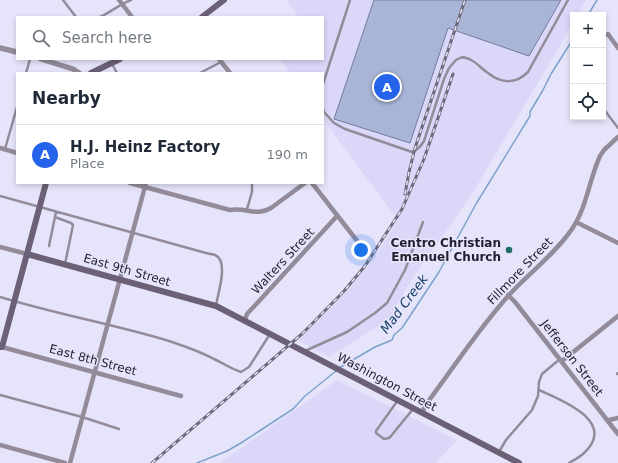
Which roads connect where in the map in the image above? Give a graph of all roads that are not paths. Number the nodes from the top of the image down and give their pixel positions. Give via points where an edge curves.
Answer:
1 (63, 0) edge
2 (131, 0) edge
3 (224, 0) edge
4 (350, 0) edge
5 (568, 0) edge
6 (121, 2) edge
7 (75, 16) edge
8 (102, 16) edge
9 (131, 16) edge
10 (203, 16) edge
11 (606, 36) edge
12 (0, 48) edge
13 (618, 48) edge
14 (16, 52) edge
15 (30, 60) edge
16 (45, 60) edge
17 (118, 60) edge
18 (221, 61) edge
19 (112, 63) junction
20 (26, 72) edge
21 (78, 72) edge
22 (93, 72) edge
23 (116, 72) edge
24 (202, 72) edge
25 (229, 72) edge
26 (324, 81) edge
27 (16, 110) edge
28 (324, 112) edge
29 (606, 112) edge
30 (618, 128) edge
31 (618, 137) edge
32 (3, 149) edge
33 (16, 152) edge
34 (46, 184) edge
35 (252, 184) edge
36 (303, 184) edge
37 (313, 184) edge
38 (145, 185) edge
39 (0, 196) edge
40 (39, 208) junction
41 (247, 209) junction
42 (56, 212) junction
43 (337, 216) junction
44 (55, 217) junction
45 (423, 222) dead end
46 (576, 222) junction
47 (132, 233) junction
48 (358, 242) dead end
49 (618, 243) edge
50 (49, 246) dead end
51 (0, 247) edge
52 (26, 254) junction
53 (65, 264) junction
54 (119, 279) junction
55 (508, 295) junction
56 (0, 297) edge
57 (14, 302) junction
58 (216, 306) junction
59 (618, 316) edge
60 (245, 320) junction
61 (107, 324) junction
62 (270, 333) junction
63 (1, 349) edge
64 (305, 351) junction
65 (561, 360) junction
66 (94, 372) junction
67 (539, 390) junction
68 (0, 395) edge
69 (180, 396) dead end
70 (398, 400) junction
71 (414, 408) junction
72 (422, 412) junction
73 (82, 417) junction
74 (618, 418) edge
75 (609, 420) junction
76 (119, 429) dead end
77 (618, 434) edge
78 (0, 446) edge
79 (499, 452) junction
80 (65, 463) edge
81 (70, 463) edge
82 (519, 463) edge
83 (569, 463) edge

1 - 7 lane
2 - 6 lane
3 - 10 main road
4 - 26 lane
5 - 28 lane via 528,72 522,78 513,82 502,80 489,74 472,60 462,57 456,60 444,79 424,141 420,148 412,152 345,129 334,123
6 - 8 lane via 116,9
6 - 9 street
11 - 13 street
12 - 14 street
15 - 20 lane
16 - 21 street via 73,68
17 - 19 main road
18 - 24 lane
18 - 25 street
19 - 22 main road
19 - 23 lane
27 - 32 lane
29 - 30 lane
31 - 46 street, Fillmore Street via 600,156
32 - 33 street
34 - 40 main road
35 - 41 lane
36 - 41 street via 266,211
37 - 43 street
38 - 41 street via 230,210
38 - 47 street
39 - 40 lane
40 - 42 lane
40 - 52 main road
42 - 44 lane
42 - 47 lane
43 - 48 street
43 - 60 street, Walters Street via 247,314
44 - 50 lane
44 - 53 lane via 73,226
45 - 64 lane via 405,270 387,303 347,332
46 - 49 street
46 - 55 street, Fillmore Street via 564,240
47 - 54 street
47 - 58 lane via 216,255 223,267
51 - 52 street, East 9th Street
52 - 53 main road, East 9th Street
52 - 57 main road
53 - 54 main road, East 9th Street
54 - 58 main road, East 9th Street
54 - 61 street
55 - 65 street, Jefferson Street
55 - 72 street, Fillmore Street
56 - 57 lane
57 - 61 lane
57 - 63 main road
58 - 60 main road, East 9th Street
59 - 65 street
60 - 62 main road, Washington Street
61 - 62 lane via 194,349 230,369 241,372 249,367
61 - 66 street
62 - 64 main road, Washington Street
63 - 66 street, East 8th Street
64 - 70 main road, Washington Street
65 - 67 lane via 542,374 538,382
65 - 75 street, Jefferson Street
66 - 69 street, East 8th Street
66 - 73 street
67 - 79 lane via 532,410
67 - 83 lane via 581,411 595,430 589,448
68 - 73 lane
70 - 71 main road, Washington Street
70 - 71 lane via 376,431 384,439 392,436
71 - 72 main road, Washington Street
72 - 79 main road, Washington Street
73 - 76 lane
73 - 81 street
74 - 75 street
75 - 77 street, Jefferson Street
78 - 80 street
79 - 82 main road, Washington Street

